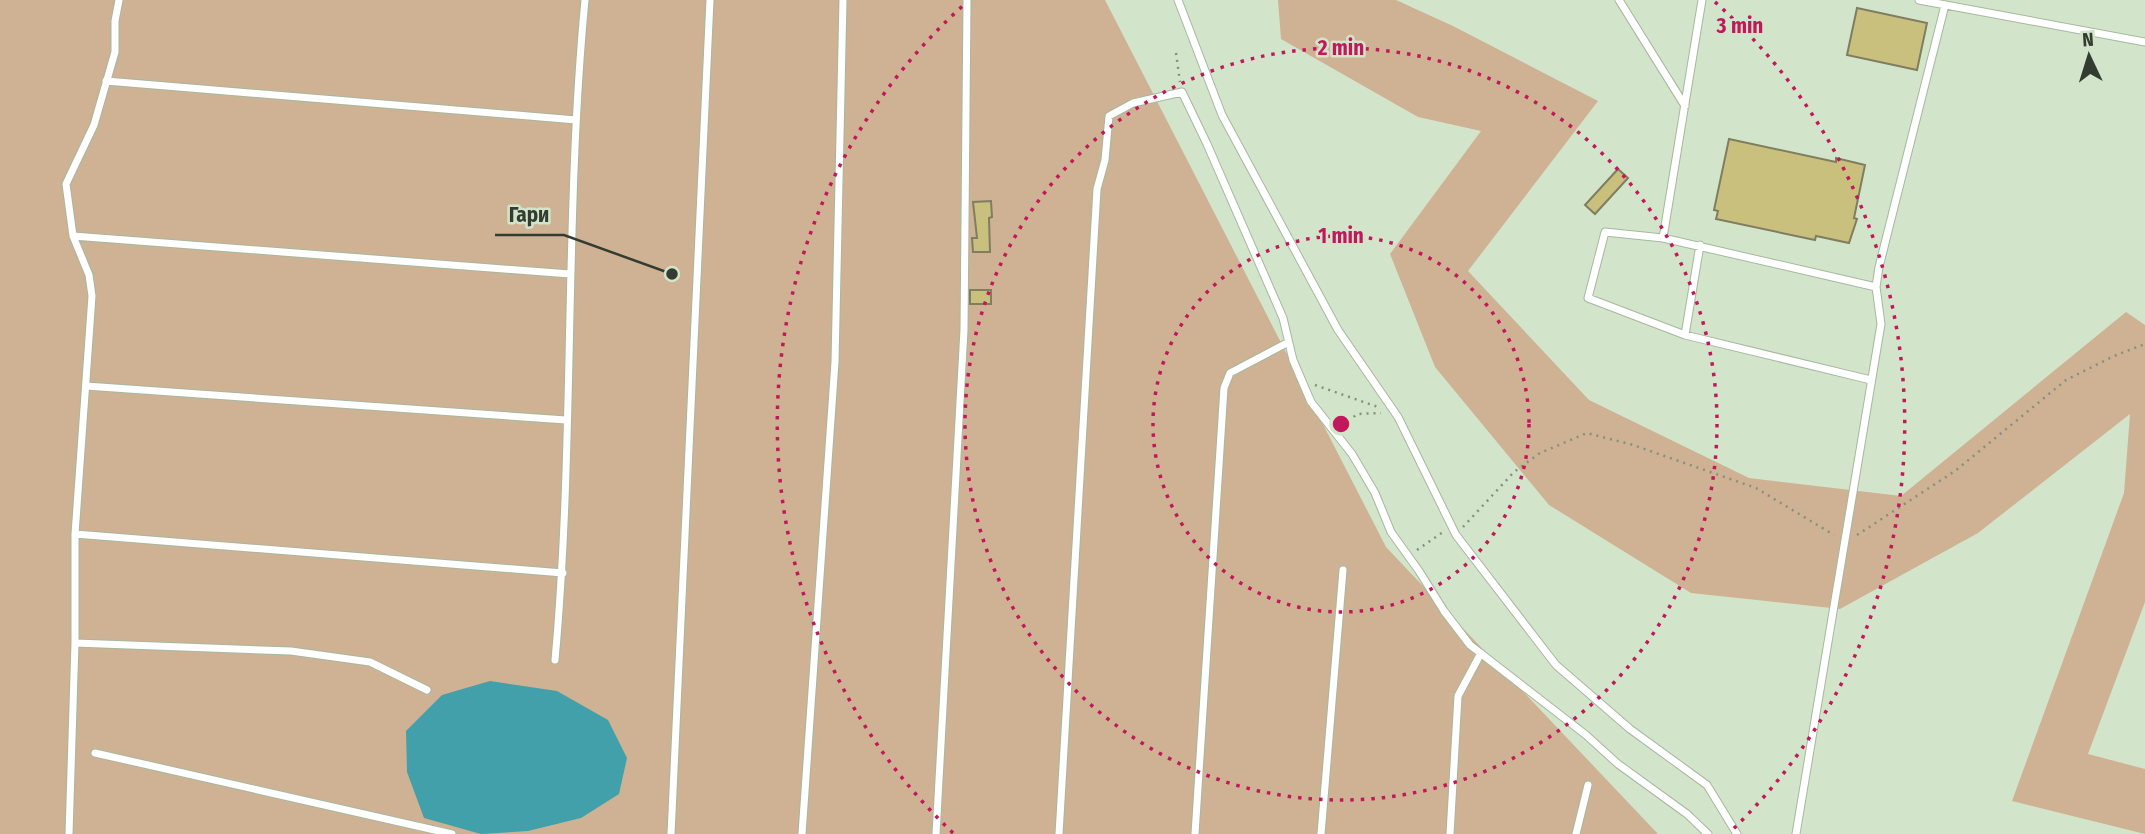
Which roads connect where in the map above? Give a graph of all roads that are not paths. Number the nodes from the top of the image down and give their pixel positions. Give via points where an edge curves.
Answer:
1 (119, 0) edge
2 (585, 0) edge
3 (710, 0) edge
4 (842, 0) edge
5 (967, 0) edge
6 (1178, 0) edge
7 (1619, 0) edge
8 (1702, 0) edge
9 (1919, 0) edge
10 (1945, 5) junction
11 (2145, 42) edge
12 (106, 81) junction
13 (1685, 106) junction
14 (576, 120) junction
15 (73, 236) junction
16 (1663, 238) junction
17 (1700, 245) junction
18 (570, 274) junction
19 (1876, 287) junction
20 (1685, 335) junction
21 (1284, 344) dead end
22 (1871, 380) junction
23 (86, 386) junction
24 (566, 420) junction
25 (75, 534) junction
26 (1343, 570) dead end
27 (563, 573) junction
28 (75, 643) junction
29 (1481, 653) junction
30 (555, 660) dead end
31 (427, 690) dead end
32 (95, 753) dead end
33 (1588, 785) dead end
34 (69, 834) edge
35 (452, 834) edge
36 (670, 834) edge
37 (802, 834) edge
38 (936, 834) edge
39 (1059, 834) edge
40 (1195, 834) edge
41 (1321, 834) edge
42 (1450, 834) edge
43 (1576, 834) edge
44 (1708, 834) edge
45 (1737, 834) edge
46 (1796, 834) edge

1 - 12 lane via 115,52
2 - 14 lane
3 - 36 lane
4 - 37 lane via 835,362
5 - 38 lane via 964,330
6 - 45 lane via 1222,115 1338,330 1395,413 1456,535 1556,665 1630,729 1707,785
7 - 13 lane
8 - 13 lane
9 - 10 lane
10 - 11 lane
10 - 19 lane
12 - 14 lane
12 - 15 lane via 93,125 66,184
13 - 16 lane
14 - 18 lane
15 - 18 lane
15 - 23 lane via 92,296
16 - 17 lane
16 - 20 lane via 1605,232 1588,298
17 - 19 lane
17 - 20 lane
18 - 24 lane
19 - 22 lane via 1881,324
20 - 22 lane
21 - 40 lane via 1230,373 1224,388
22 - 46 lane
23 - 24 lane
23 - 25 lane
24 - 27 lane
25 - 27 lane
25 - 28 lane
26 - 41 lane
27 - 30 lane
28 - 31 lane via 291,651 370,662
28 - 34 lane
29 - 39 lane via 1444,611 1391,533 1375,493 1311,401 1293,360 1283,318 1182,92 1133,103 1109,116 1097,189
29 - 42 lane via 1458,696
29 - 44 lane
32 - 35 lane
33 - 43 lane

